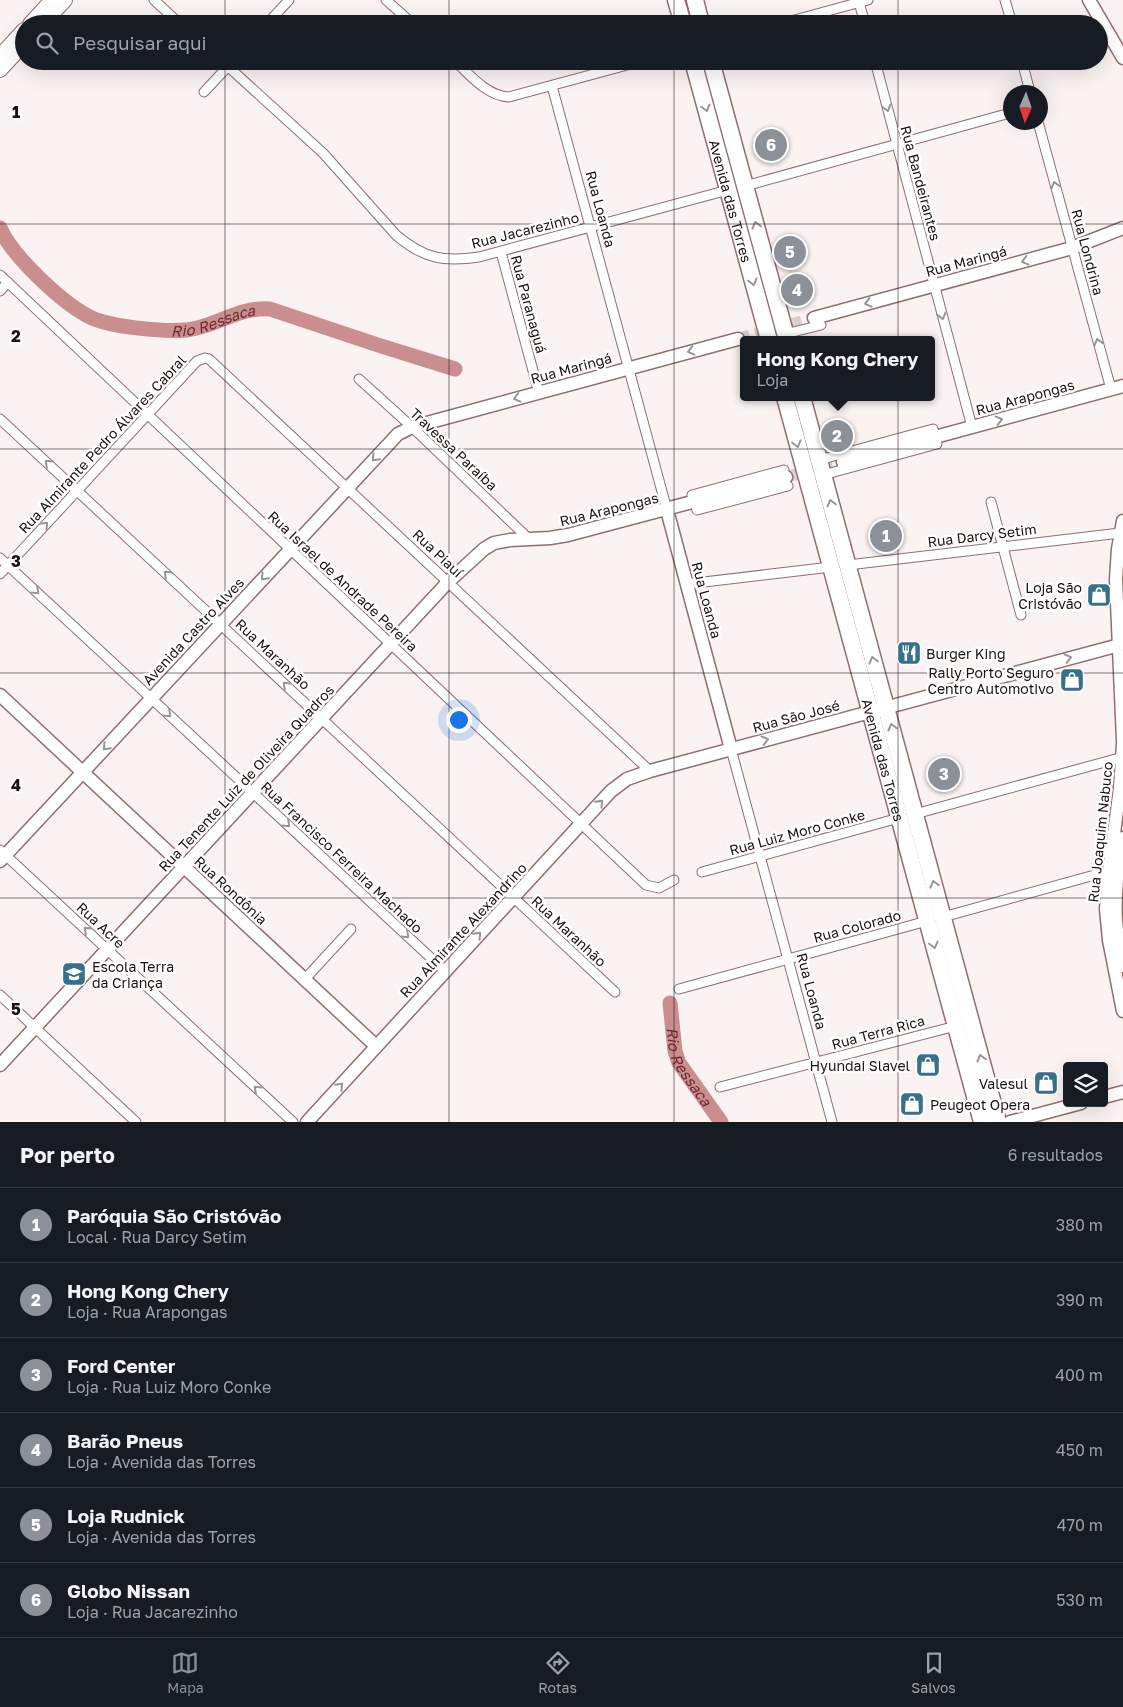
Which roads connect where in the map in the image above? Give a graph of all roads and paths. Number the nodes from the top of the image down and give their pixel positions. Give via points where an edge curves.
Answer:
1 (52, 0) edge
2 (65, 0) edge
3 (154, 0) edge
4 (289, 0) edge
5 (386, 0) edge
6 (676, 0) edge
7 (695, 0) edge
8 (1005, 0) edge
9 (1089, 0) edge
10 (864, 1) edge
11 (38, 15) edge
12 (51, 15) edge
13 (170, 15) edge
14 (275, 15) edge
15 (403, 15) edge
16 (680, 15) edge
17 (699, 15) edge
18 (813, 15) edge
19 (865, 15) edge
20 (1009, 15) edge
21 (1098, 15) edge
22 (1108, 32) edge
23 (15, 40) edge
24 (15, 54) edge
25 (0, 56) edge
26 (1123, 58) edge
27 (0, 70) edge
28 (221, 70) edge
29 (234, 70) edge
30 (465, 70) edge
31 (610, 70) edge
32 (695, 70) edge
33 (713, 70) edge
34 (877, 70) edge
35 (1024, 70) edge
36 (1028, 85) edge
37 (552, 86) junction
38 (204, 92) dead end
39 (1003, 115) edge
40 (1040, 130) edge
41 (897, 144) junction
42 (745, 186) junction
43 (728, 190) junction
44 (591, 227) junction
45 (1123, 228) edge
46 (1072, 248) junction
47 (501, 252) junction
48 (0, 275) edge
49 (8, 282) junction
50 (934, 285) junction
51 (0, 291) edge
52 (817, 321) joint
53 (768, 336) edge
54 (786, 336) edge
55 (788, 336) edge
56 (738, 338) tunnel mouth
57 (205, 358) joint
58 (629, 368) junction
59 (359, 379) dead end
60 (1117, 387) edge
61 (539, 392) junction
62 (785, 401) edge
63 (803, 401) edge
64 (148, 415) junction
65 (0, 418) edge
66 (412, 427) junction
67 (972, 427) junction
68 (935, 437) junction
69 (842, 462) tunnel mouth
70 (821, 467) junction
71 (786, 478) tunnel mouth
72 (347, 487) junction
73 (77, 490) junction
74 (991, 502) dead end
75 (667, 510) junction
76 (1122, 527) edge
77 (530, 540) junction
78 (1003, 547) junction
79 (290, 549) junction
80 (0, 558) edge
81 (8, 565) junction
82 (848, 565) junction
83 (831, 566) junction
84 (0, 574) edge
85 (448, 582) junction
86 (687, 584) junction
87 (1021, 615) dead end
88 (220, 624) junction
89 (390, 644) junction
90 (1121, 644) edge
91 (0, 695) edge
92 (151, 698) junction
93 (886, 707) junction
94 (870, 712) junction
95 (321, 718) junction
96 (1123, 743) edge
97 (731, 749) junction
98 (1123, 757) edge
99 (650, 771) junction
100 (82, 772) junction
101 (253, 792) junction
102 (907, 816) junction
103 (580, 824) junction
104 (1123, 838) edge
105 (2, 855) edge
106 (760, 856) junction
107 (184, 867) junction
108 (1109, 871) junction
109 (702, 872) dead end
110 (674, 880) dead end
111 (513, 897) junction
112 (935, 919) junction
113 (350, 929) dead end
114 (107, 950) junction
115 (788, 959) junction
116 (1122, 959) edge
117 (445, 971) junction
118 (304, 979) junction
119 (679, 989) dead end
120 (615, 992) dead end
121 (0, 995) edge
122 (1123, 1011) edge
123 (956, 1026) junction
124 (35, 1028) junction
125 (376, 1046) junction
126 (816, 1062) junction
127 (0, 1065) edge
128 (720, 1087) dead end
129 (1123, 1092) edge
130 (1108, 1096) edge
131 (1066, 1107) edge
132 (136, 1122) edge
133 (293, 1122) edge
134 (307, 1122) edge
135 (832, 1122) edge
136 (982, 1122) edge
137 (998, 1122) edge
138 (1010, 1122) edge

1 - 11 main road
2 - 12 main road
3 - 13 street
4 - 14 street
5 - 15 street
6 - 16 highway
7 - 17 highway
8 - 20 street
9 - 21 main road
10 - 18 street
10 - 19 street
22 - 26 main road
23 - 25 main road
24 - 27 main road
28 - 38 street
29 - 47 street, Rua Jacarezinho via 323,153 396,235 418,251 443,259 467,259
30 - 37 street via 499,97
31 - 37 street
32 -> 43 highway, Avenida das Torres
33 - 42 highway, Avenida das Torres
34 -> 41 street, Rua Bandeirantes
35 - 36 street
37 - 44 street, Rua Loanda
39 - 41 street
46 -> 40 street, Rua Londrina
41 - 42 street
41 - 50 street, Rua Bandeirantes
54 -> 42 highway, Avenida das Torres
43 - 44 street, Rua Jacarezinho
43 -> 53 highway, Avenida das Torres
44 - 47 street, Rua Jacarezinho
44 - 58 street, Rua Loanda
45 - 46 main road, Rua Maringá
46 -> 50 main road, Rua Maringá
60 -> 46 street, Rua Londrina
47 - 61 street, Rua Paranaguá
48 - 49 street, Rua Israel de Andrade Pereira
49 - 51 street
49 - 64 street, Rua Israel de Andrade Pereira
50 -> 52 main road, Rua Maringá
50 -> 67 street, Rua Bandeirantes
52 - 55 street
56 -> 58 main road, Rua Maringá
57 - 64 street, Rua Almirante Pedro Álvares Cabral via 198,361
57 - 72 street, Rua Piauí
58 - 61 main road, Rua Maringá
58 - 75 street, Rua Loanda
59 - 66 street, Travessa Paraíba
67 -> 60 main road, Rua Arapongas
61 -> 66 main road, Rua Maringá
62 -> 83 highway, Avenida das Torres
63 - 70 highway, Avenida das Torres
64 - 73 street, Rua Almirante Pedro Álvares Cabral
64 - 79 street, Rua Israel de Andrade Pereira
73 -> 65 street, Rua Maranhão
66 -> 72 main road, Avenida Castro Alves via 393,438
66 - 77 street, Travessa Paraíba
67 - 68 main road, Rua Arapongas
68 - 69 main road, Rua Arapongas
68 - 70 street, Rua Arapongas via 937,444
68 - 70 street, Rua Arapongas via 933,429
82 -> 70 highway, Avenida das Torres
71 - 75 main road, Rua Arapongas
72 - 79 main road, Avenida Castro Alves
72 - 85 street, Rua Piauí
81 -> 73 street, Rua Almirante Pedro Álvares Cabral
88 -> 73 street, Rua Maranhão
74 - 78 street
75 - 77 main road, Rua Arapongas via 568,535
75 - 86 main road, Rua Loanda
76 - 78 street, Rua Darcy Setim
76 - 90 main road, Rua Joaquim Nabuco via 1116,579
77 - 85 main road, Rua Tenente Luiz de Oliveira Quadros via 502,541 489,546
78 - 82 street, Rua Darcy Setim
78 - 87 street
79 -> 88 main road, Avenida Castro Alves
79 - 89 street, Rua Israel de Andrade Pereira
80 - 81 street, Rua Francisco Ferreira Machado
81 - 84 street, Rua Almirante Pedro Álvares Cabral
81 -> 92 street, Rua Francisco Ferreira Machado
93 -> 82 highway, Avenida das Torres
83 - 86 street
83 - 94 highway, Avenida das Torres
85 - 89 main road, Rua Tenente Luiz de Oliveira Quadros
85 - 99 street, Rua Piauí
86 - 97 main road, Rua Loanda
88 - 92 main road, Avenida Castro Alves
95 -> 88 street, Rua Maranhão
89 - 95 main road, Rua Tenente Luiz de Oliveira Quadros
89 - 103 street, Rua Israel de Andrade Pereira
93 -> 90 main road, Rua São José
90 - 96 main road, Rua Joaquim Nabuco
91 - 100 main road, Rua Rondônia
92 -> 100 main road, Avenida Castro Alves
92 -> 101 street, Rua Francisco Ferreira Machado
93 - 94 main road, Rua São José
102 -> 93 highway, Avenida das Torres
97 -> 94 main road, Rua São José
94 - 102 highway, Avenida das Torres
95 - 101 main road, Rua Tenente Luiz de Oliveira Quadros
95 - 111 street, Rua Maranhão
96 - 98 main road, Rua Joaquim Nabuco
97 - 99 main road, Rua São José
97 - 106 street, Rua Loanda
98 - 102 street, Rua Luiz Moro Conke
98 - 108 main road, Rua Joaquim Nabuco
103 -> 99 main road, Rua Almirante Alexandrino via 618,785
100 - 105 main road, Avenida Castro Alves
100 - 107 main road, Rua Rondônia
101 - 107 main road, Rua Tenente Luiz de Oliveira Quadros
101 -> 117 street, Rua Francisco Ferreira Machado
102 - 106 street, Rua Luiz Moro Conke
102 - 112 highway, Avenida das Torres
103 - 110 street, Rua Israel de Andrade Pereira via 646,885 659,888
103 - 111 main road, Rua Almirante Alexandrino
104 - 116 main road, Rua Joaquim Nabuco via 1115,906
114 -> 105 street, Rua Acre
106 - 109 street, Rua Luiz Moro Conke
106 - 115 street, Rua Loanda
107 - 114 main road, Rua Tenente Luiz de Oliveira Quadros
107 - 118 main road, Rua Rondônia
108 - 112 street, Rua Colorado
108 - 122 main road, Rua Joaquim Nabuco via 1107,924
117 -> 111 main road, Rua Almirante Alexandrino
111 - 120 street, Rua Maranhão
112 - 115 street, Rua Colorado
112 -> 123 highway, Avenida das Torres
137 -> 112 highway, Avenida das Torres
113 - 118 street
114 - 124 main road, Rua Tenente Luiz de Oliveira Quadros
133 -> 114 street, Rua Acre
115 - 119 street, Rua Colorado
115 - 126 street, Rua Loanda
117 - 125 main road, Rua Almirante Alexandrino
118 - 125 main road, Rua Rondônia
121 - 124 street
123 - 126 street, Rua Terra Rica
123 - 136 highway, Avenida das Torres
124 - 127 main road, Rua Tenente Luiz de Oliveira Quadros
124 - 132 street
134 -> 125 main road, Rua Almirante Alexandrino
126 - 128 street, Rua Terra Rica
126 - 135 street, Rua Loanda
129 - 130 main road
131 - 138 main road

